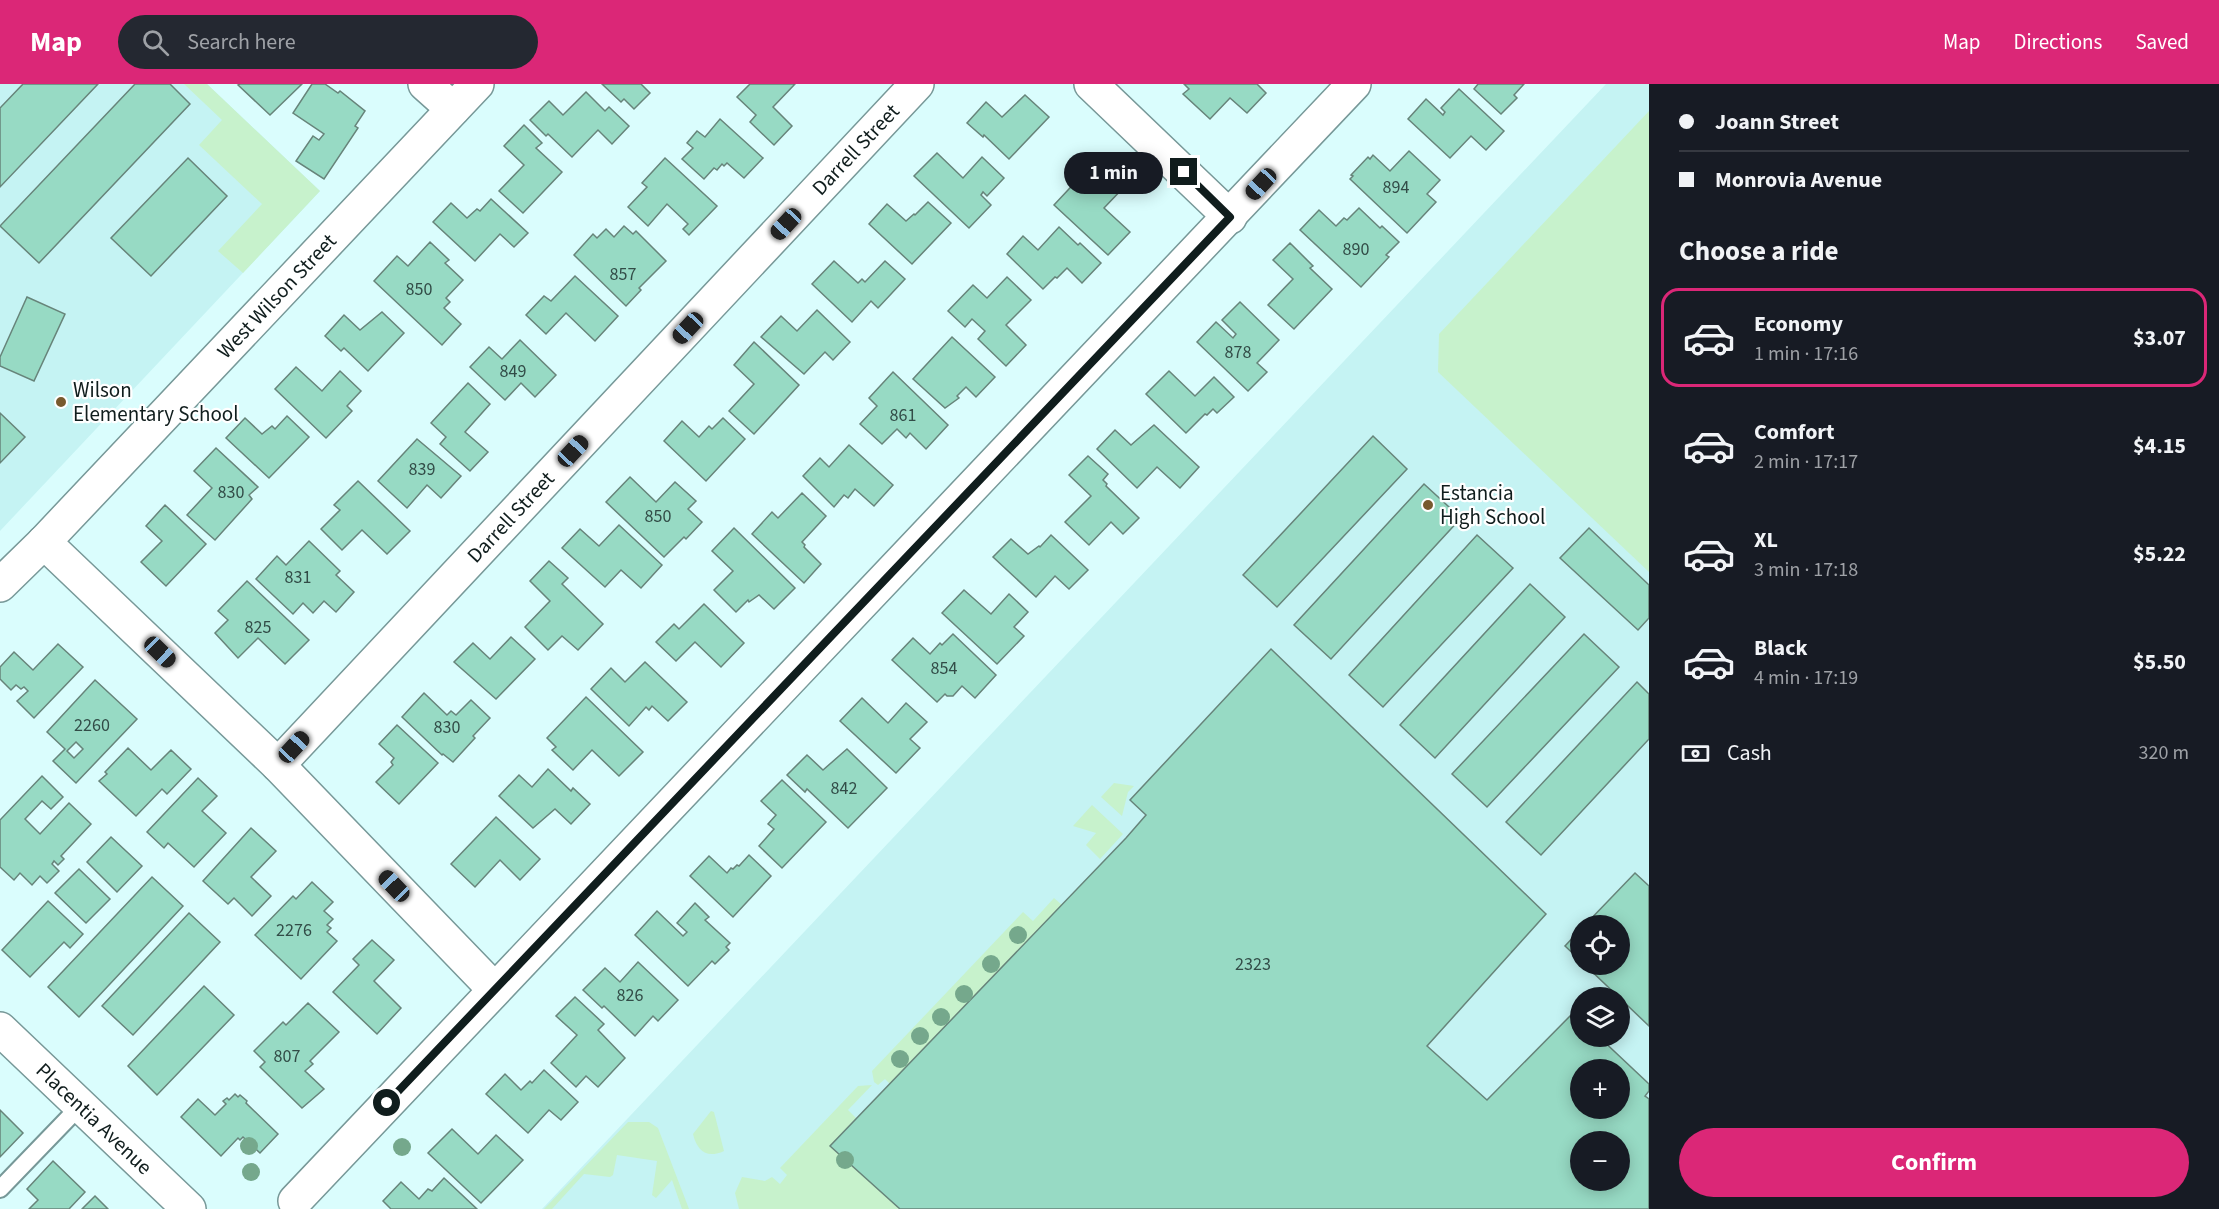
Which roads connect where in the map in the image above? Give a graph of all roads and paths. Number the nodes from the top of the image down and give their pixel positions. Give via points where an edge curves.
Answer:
1 (425, 84) edge
2 (477, 84) edge
3 (917, 84) edge
4 (1091, 84) edge
5 (1354, 84) edge
6 (453, 109) junction
7 (1230, 217) junction
8 (44, 542) junction
9 (0, 585) edge
10 (278, 765) junction
11 (494, 989) junction
12 (0, 1029) edge
13 (80, 1106) junction
14 (0, 1189) edge
15 (295, 1201) dead end
16 (189, 1209) edge

1 - 6 street
2 - 6 street, West Wilson Street
3 - 10 street, Darrell Street
4 - 7 street
5 - 7 street
6 - 8 street, West Wilson Street
7 - 11 street
8 - 9 street, West Wilson Street
8 - 10 street
10 - 11 street
11 - 15 street
12 - 13 street, Placentia Avenue
13 - 14 lane
13 - 16 street, Placentia Avenue

